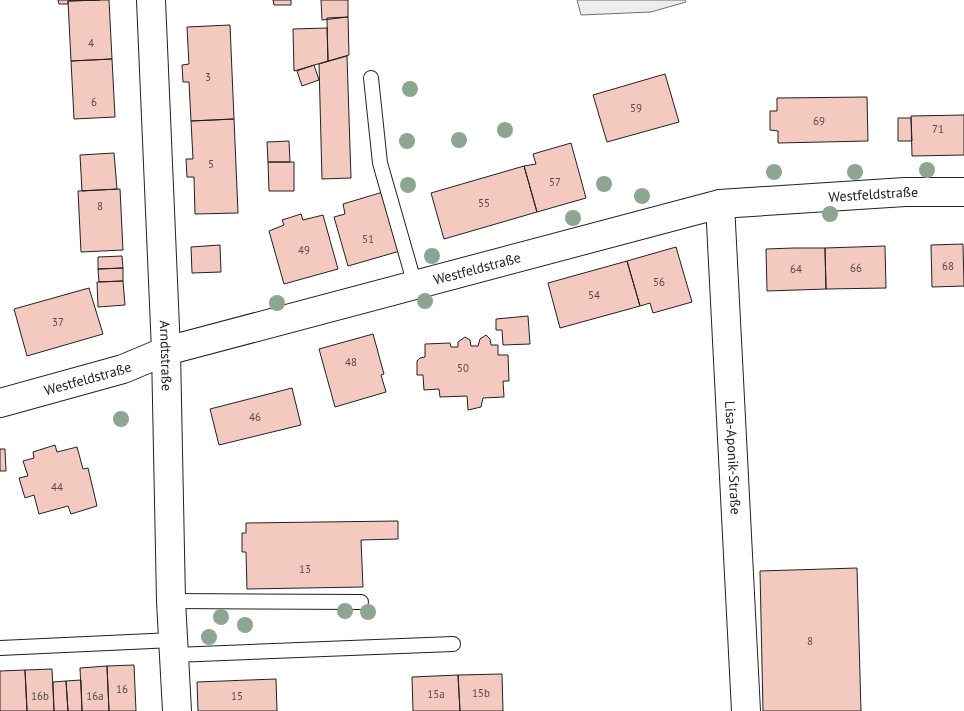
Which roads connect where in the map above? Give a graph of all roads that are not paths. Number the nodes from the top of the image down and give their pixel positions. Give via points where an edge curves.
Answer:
1 (151, 0) edge
2 (371, 78) dead end
3 (964, 192) edge
4 (720, 204) junction
5 (415, 285) junction
6 (166, 351) junction
7 (0, 402) edge
8 (172, 601) junction
9 (361, 602) dead end
10 (453, 644) dead end
11 (0, 648) edge
12 (174, 648) junction
13 (177, 711) edge
14 (746, 711) edge

1 - 6 street, Arndtstraße
2 - 5 lane via 380,163
3 - 4 street, Westfeldstraße via 904,192
4 - 5 street, Westfeldstraße
4 - 14 street, Lisa-Aponik-Straße
5 - 6 street, Westfeldstraße
6 - 7 street, Westfeldstraße via 123,369
6 - 8 street, Arndtstraße
8 - 9 lane
8 - 12 street, Arndtstraße
10 - 12 lane
11 - 12 lane
12 - 13 street, Arndtstraße

